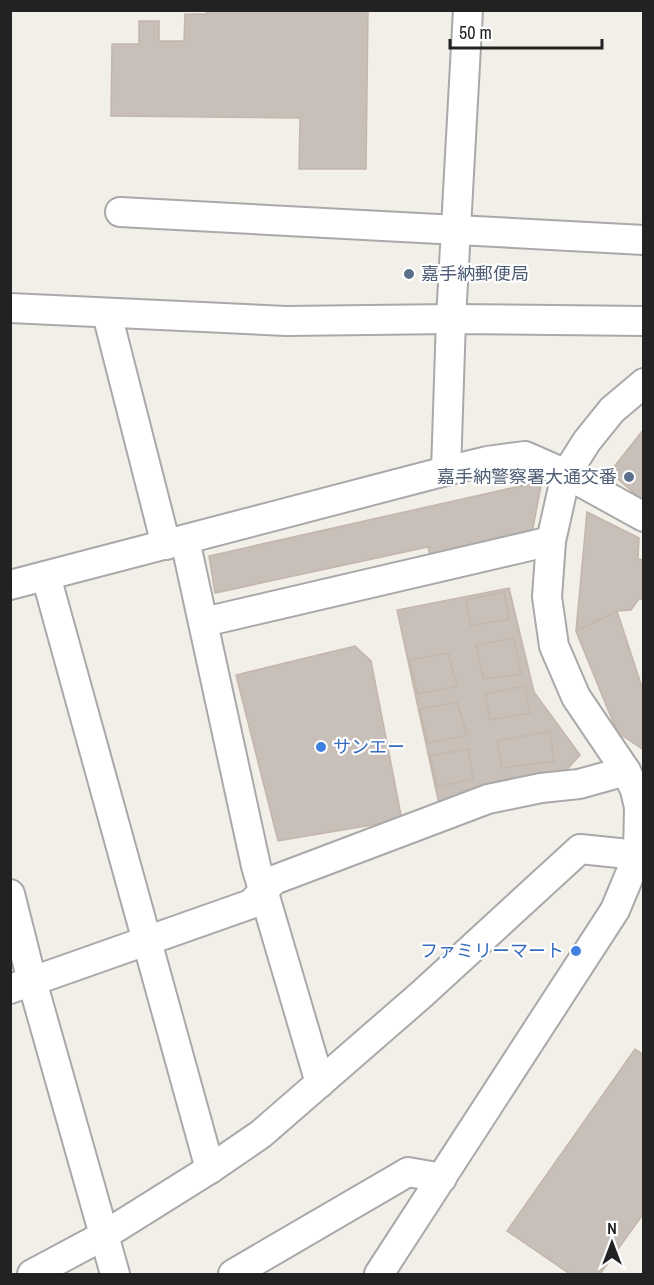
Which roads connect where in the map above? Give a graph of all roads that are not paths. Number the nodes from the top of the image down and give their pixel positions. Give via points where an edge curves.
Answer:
1 (468, 10) edge
2 (120, 212) dead end
3 (457, 230) junction
4 (644, 240) edge
5 (10, 308) edge
6 (107, 314) junction
7 (451, 319) junction
8 (644, 321) edge
9 (644, 382) edge
10 (446, 471) junction
11 (566, 474) junction
12 (644, 517) edge
13 (551, 541) junction
14 (176, 543) junction
15 (46, 576) junction
16 (10, 585) edge
17 (204, 622) junction
18 (635, 783) edge
19 (638, 855) junction
20 (264, 892) junction
21 (10, 894) edge
22 (146, 941) junction
23 (21, 985) edge
24 (320, 1083) junction
25 (210, 1169) junction
26 (442, 1178) junction
27 (103, 1236) junction
28 (32, 1275) edge
29 (116, 1275) edge
30 (233, 1275) edge
31 (379, 1275) edge

1 - 3 street
2 - 3 street
3 - 4 street
3 - 7 street
5 - 6 street
6 - 7 street via 286,321
6 - 14 street
7 - 8 street
7 - 10 street
9 - 11 street via 612,410
10 - 11 street via 525,456
10 - 14 street
11 - 12 street
11 - 13 street
13 - 17 street
13 - 18 street via 547,597 554,646 576,697
14 - 15 street
14 - 17 street
15 - 16 street
15 - 22 street
17 - 20 street
18 - 19 street
18 - 20 street via 542,788 488,800 274,880
19 - 24 street via 580,849
19 - 26 street via 615,910
20 - 22 street via 251,904
20 - 24 street
21 - 23 street
22 - 23 street
22 - 25 street
23 - 27 street
24 - 25 street via 261,1134
25 - 27 street
26 - 30 street via 408,1172
26 - 31 street
27 - 28 street
27 - 29 street

